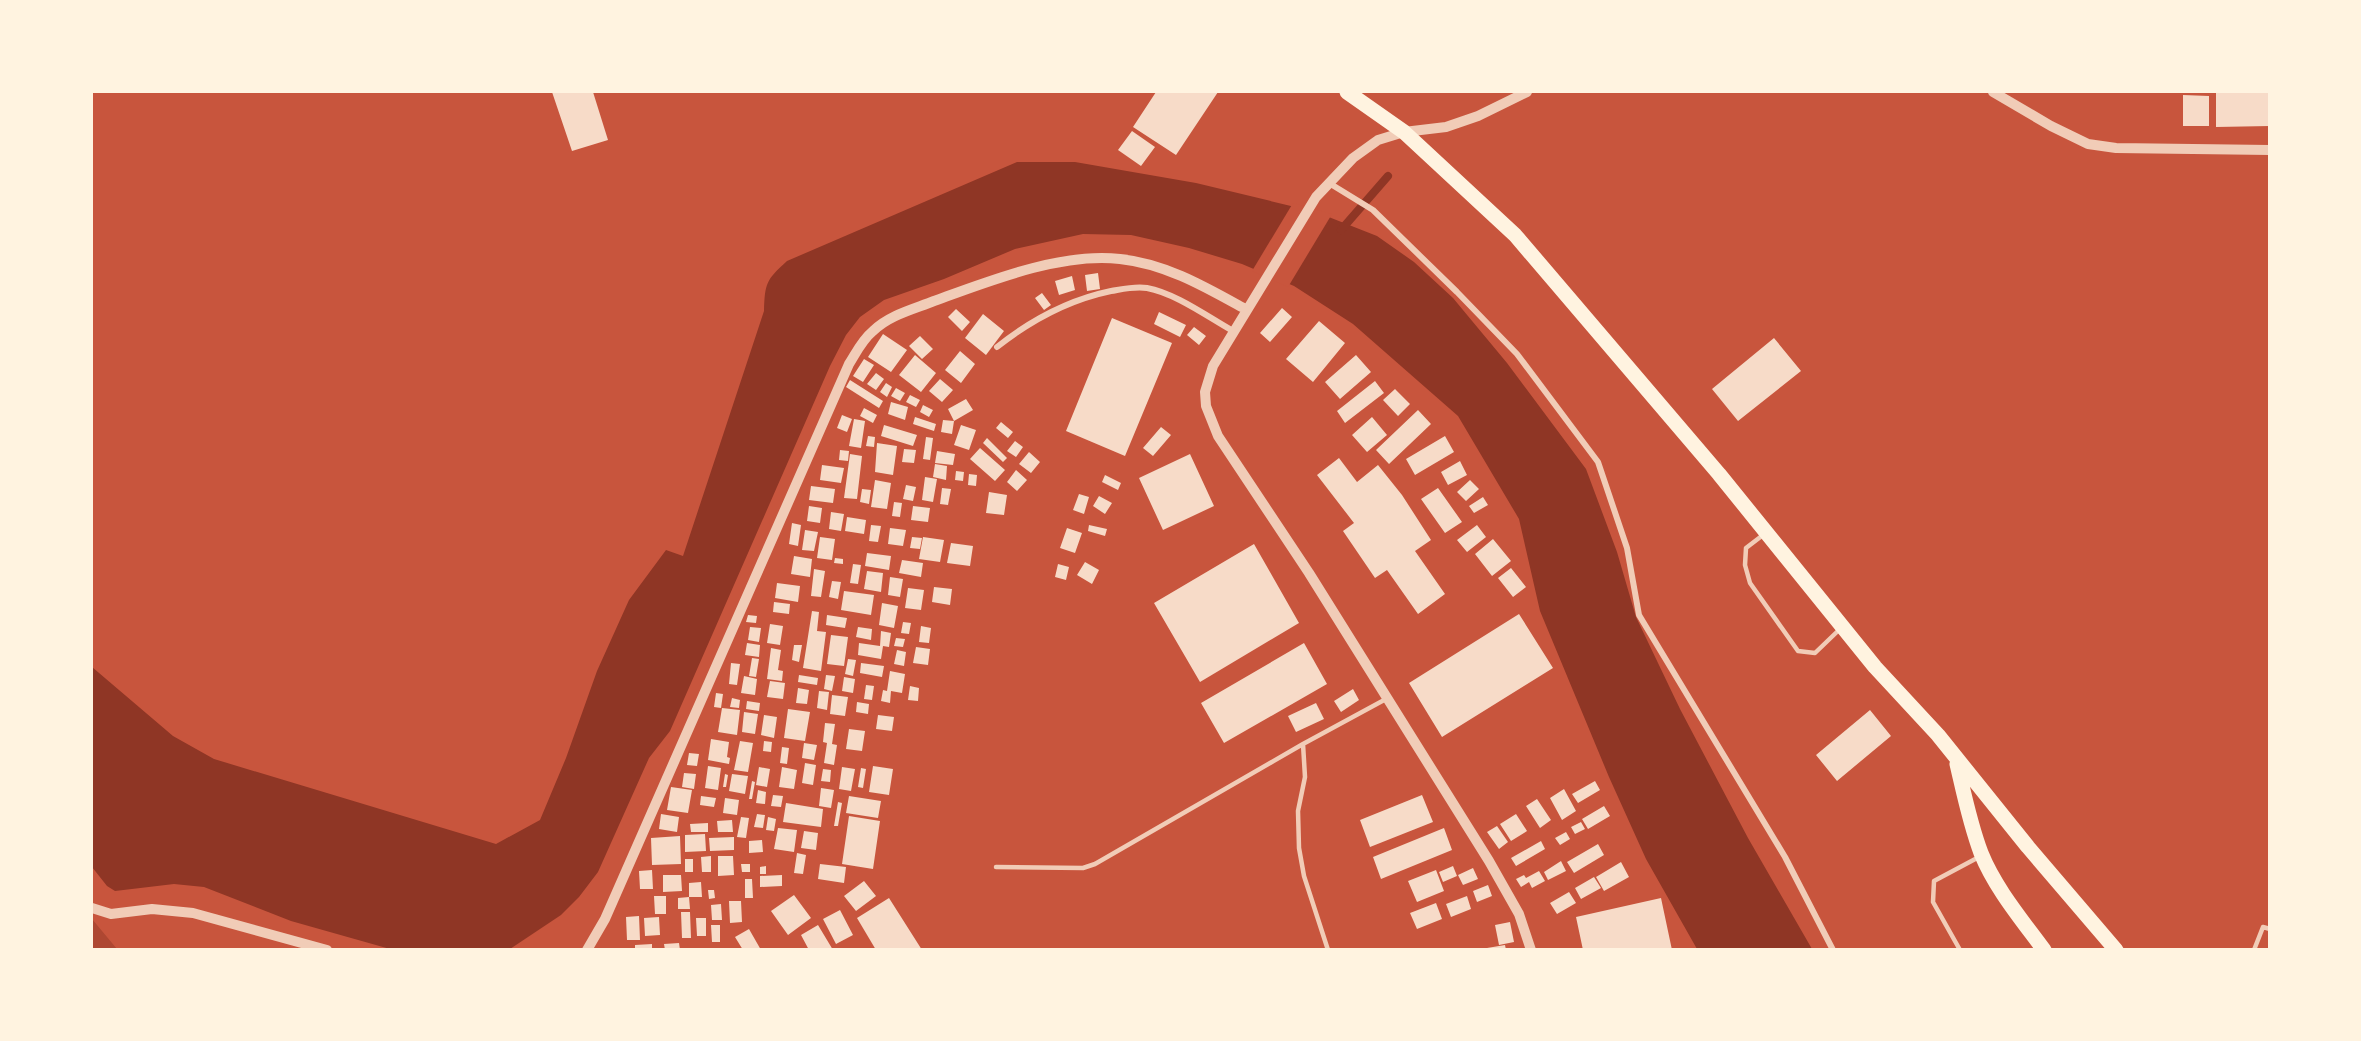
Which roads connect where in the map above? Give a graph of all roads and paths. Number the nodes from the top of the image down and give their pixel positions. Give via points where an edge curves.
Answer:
1 (1347, 92) edge
2 (1527, 92) edge
3 (1993, 92) edge
4 (1404, 132) junction
5 (2270, 150) edge
6 (1328, 182) junction
7 (1247, 310) junction
8 (1233, 332) junction
9 (997, 347) dead end
10 (1766, 532) junction
11 (1842, 626) junction
12 (1386, 699) junction
13 (1303, 744) junction
14 (1955, 758) junction
15 (1982, 855) junction
16 (996, 867) dead end
17 (92, 908) edge
18 (2270, 929) edge
19 (327, 950) edge
20 (587, 950) edge
21 (1328, 950) edge
22 (1531, 950) edge
23 (1833, 950) edge
24 (1960, 950) edge
25 (2044, 950) edge
26 (2116, 950) edge
27 (2254, 950) edge

1 - 4 main road
2 - 4 street via 1446,127
3 - 5 street via 2088,144 2116,148
4 - 6 street via 1378,140
4 - 10 main road via 1515,235
6 - 7 street
6 - 23 street via 1373,210 1458,292 1517,354 1598,462 1628,548 1639,615 1785,857
7 - 8 street
7 - 20 street via 1160,267 1120,259 1092,259 1005,275 905,312 873,330 842,380
8 - 9 street via 1166,294 1137,287 1067,303
8 - 12 street via 1208,378 1206,406 1212,423
10 - 11 main road
10 - 11 lane via 1746,548 1745,565 1750,583 1798,651 1815,653
11 - 14 main road
12 - 13 lane
12 - 22 street via 1506,890
13 - 16 lane via 1095,864 1083,868
13 - 21 lane via 1305,777 1298,811 1299,848
14 - 15 main road
14 - 26 main road
15 - 24 lane via 1934,881 1933,902
15 - 25 main road
17 - 19 street via 111,914 152,909 193,913
18 - 27 lane via 2264,927

